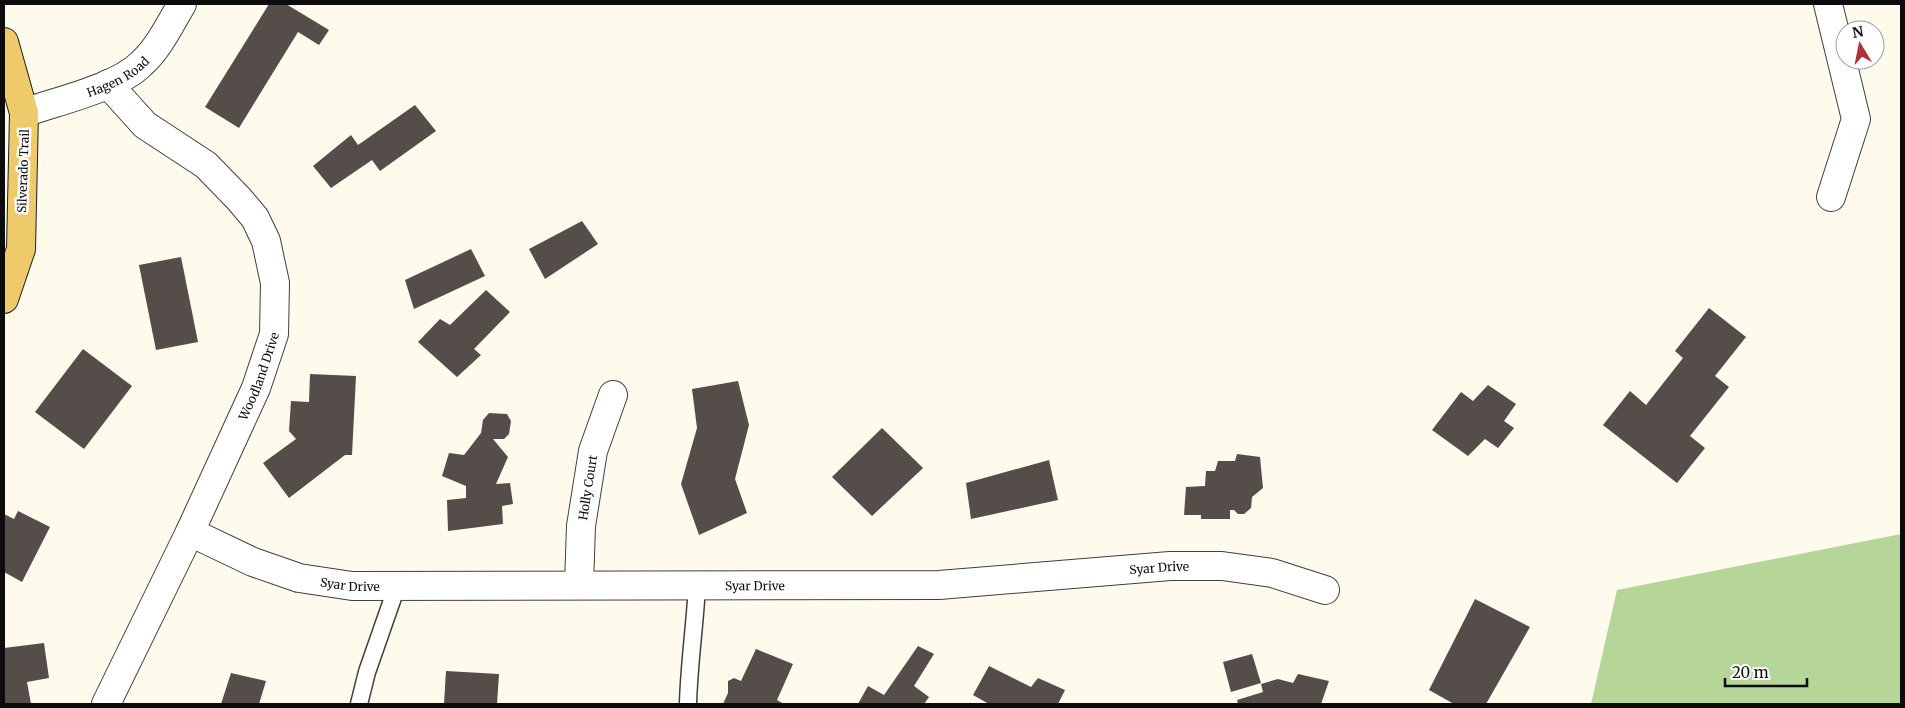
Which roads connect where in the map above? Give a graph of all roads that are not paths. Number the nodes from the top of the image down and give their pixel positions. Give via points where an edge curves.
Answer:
1 (182, 4) edge
2 (1828, 4) edge
3 (4, 42) edge
4 (108, 84) junction
5 (24, 113) junction
6 (1831, 197) dead end
7 (4, 299) edge
8 (613, 395) dead end
9 (190, 532) junction
10 (579, 585) junction
11 (397, 586) junction
12 (697, 586) junction
13 (1325, 590) dead end
14 (106, 704) edge
15 (359, 704) edge
16 (688, 704) edge

1 - 4 street, Hagen Road via 141,65 124,78
2 - 6 street via 1856,119
3 - 5 main road, Silverado Trail
4 - 5 street, Hagen Road
4 - 9 street, Woodland Drive via 146,125 206,165 255,218 266,241 275,283 274,334 256,388
5 - 7 main road, Silverado Trail via 21,248
8 - 10 street, Holly Court via 593,451 580,526
9 - 11 street, Syar Drive via 253,562 299,578 352,586
9 - 14 street, Woodland Drive
10 - 11 street, Syar Drive
10 - 12 street, Syar Drive
11 - 15 lane via 366,672
12 - 13 street, Syar Drive via 939,585 1170,566 1222,566 1272,573
12 - 16 lane

